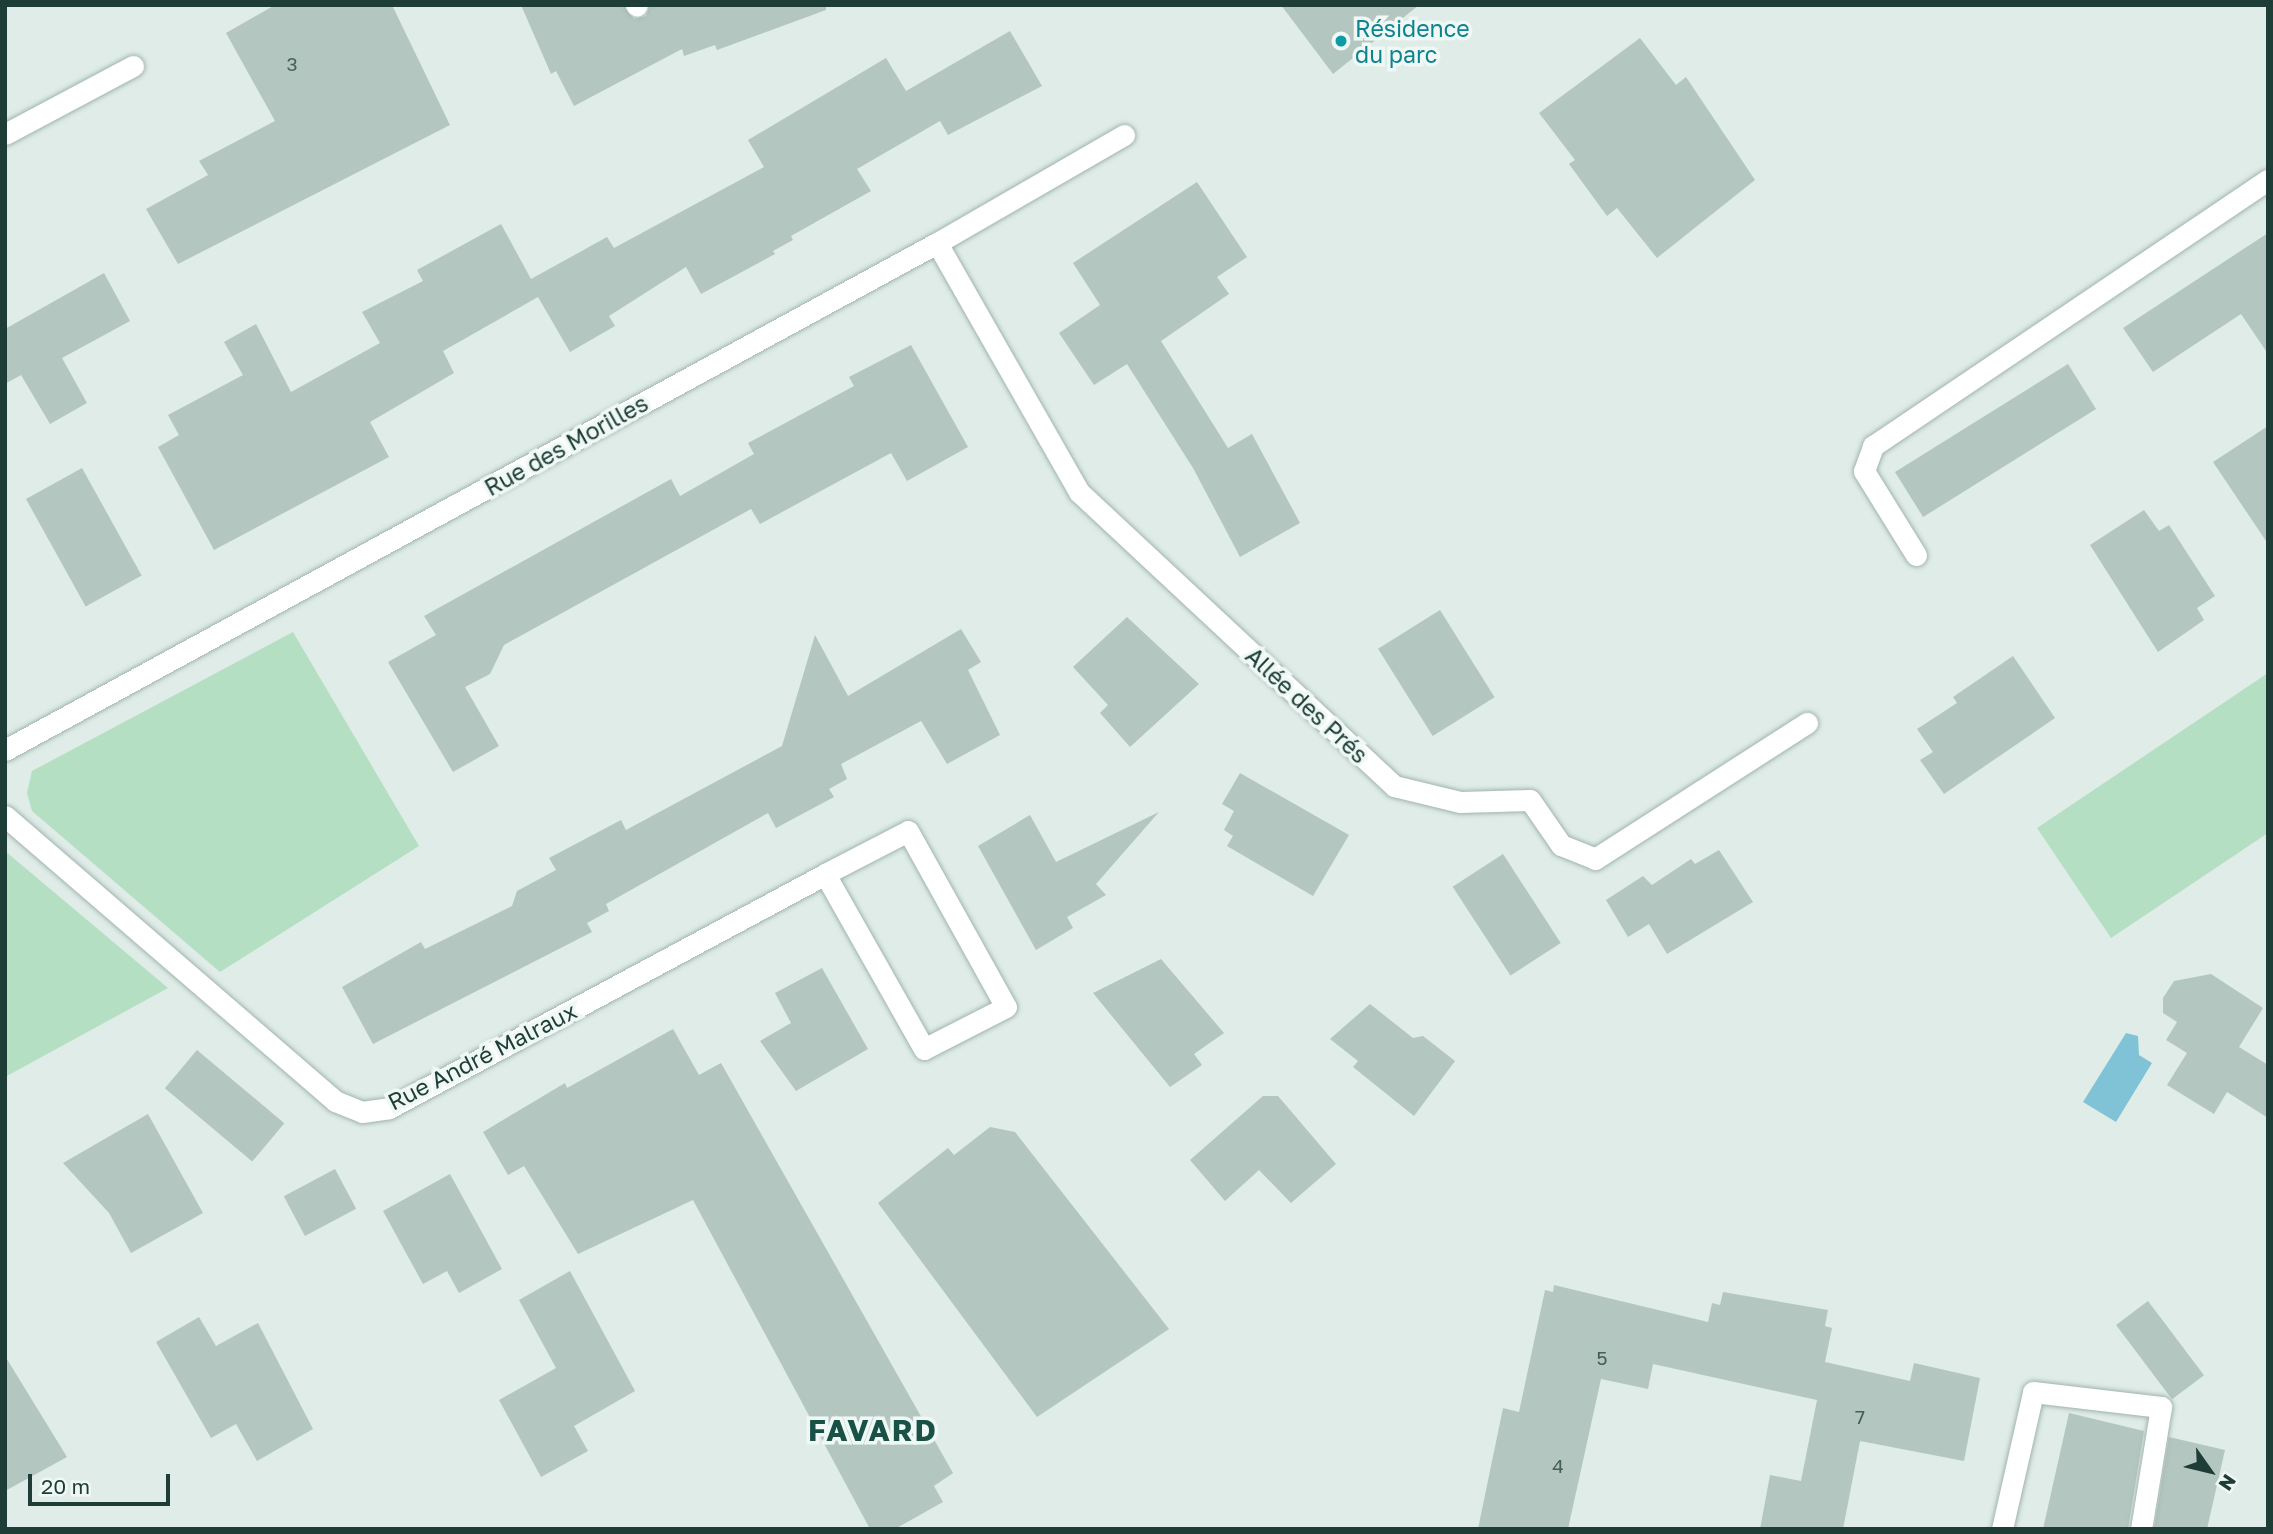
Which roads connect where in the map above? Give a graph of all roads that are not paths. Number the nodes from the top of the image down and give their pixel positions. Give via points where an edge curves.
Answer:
1 (133, 66) dead end
2 (5, 134) edge
3 (1124, 135) dead end
4 (2268, 180) edge
5 (937, 243) junction
6 (1916, 555) dead end
7 (1807, 723) dead end
8 (5, 750) edge
9 (5, 816) edge
10 (825, 874) junction
11 (2001, 1529) edge
12 (2141, 1529) edge

1 - 2 street
3 - 5 street, Rue des Morilles
4 - 6 street via 1873,446 1864,471
5 - 7 street, Allée des Prés via 1079,492 1394,786 1460,802 1530,800 1561,845 1595,859
5 - 8 street, Rue des Morilles
9 - 10 street, Rue André Malraux via 335,1101 362,1112 389,1108
10 - 10 street, Rue André Malraux via 924,1049 1006,1007 908,831
11 - 12 street via 2033,1392 2161,1407

